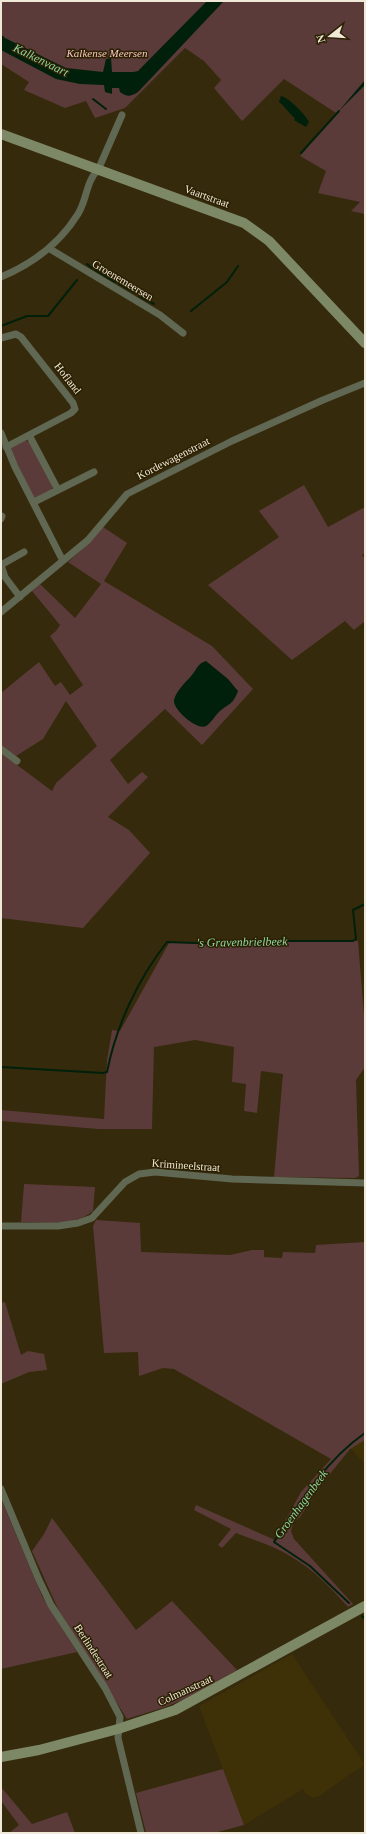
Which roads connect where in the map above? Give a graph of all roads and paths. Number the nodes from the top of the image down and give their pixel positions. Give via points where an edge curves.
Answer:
1 (122, 115) dead end
2 (1, 134) edge
3 (98, 170) junction
4 (50, 249) junction
5 (1, 277) edge
6 (183, 333) dead end
7 (1, 338) edge
8 (365, 343) edge
9 (365, 384) edge
10 (1, 433) edge
11 (29, 435) junction
12 (6, 447) junction
13 (94, 472) dead end
14 (58, 490) junction
15 (34, 502) junction
16 (24, 552) dead end
17 (63, 561) junction
18 (20, 597) junction
19 (1, 612) edge
20 (1, 749) edge
21 (17, 761) dead end
22 (365, 1183) edge
23 (1, 1226) edge
24 (1, 1489) edge
25 (365, 1606) edge
26 (118, 1729) junction
27 (1, 1757) edge
28 (141, 1833) edge

1 - 3 street
2 - 3 main road, Vaartstraat
3 - 4 street via 93,174 79,213
3 - 8 main road, Vaartstraat via 244,223 272,244
4 - 5 street
4 - 6 street, Groenemeersen via 160,315
7 - 11 street, Hofland via 16,334 21,337 75,409
9 - 17 street, Kordewagenstraat via 232,441 126,494 88,540
10 - 12 street
11 - 12 street, Hofland
11 - 14 street
12 - 15 street
13 - 14 street
14 - 15 street
15 - 17 street
16 - 18 street via 1,565 4,577
17 - 18 street, Kordewagenstraat
18 - 19 street, Kordewagenstraat
20 - 21 street
22 - 23 street, Krimineelstraat via 232,1179 155,1172 139,1174 125,1182 92,1218 78,1224
24 - 26 street, Berlindestraat via 51,1605 105,1688 120,1718
25 - 26 main road, Colmanstraat via 175,1710
26 - 27 main road, Colmanstraat
26 - 28 street, Berlindestraat

